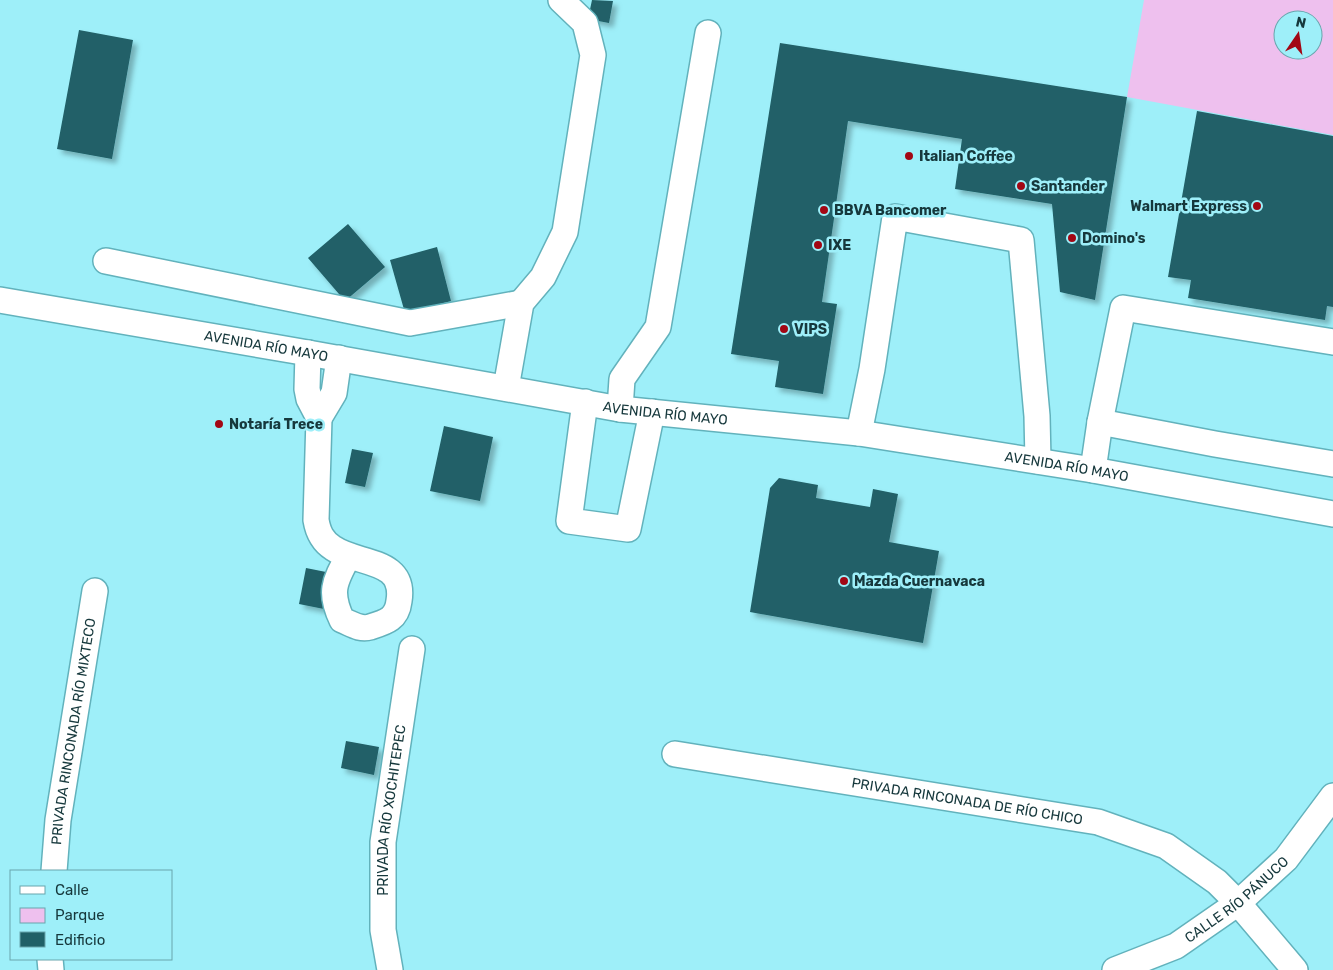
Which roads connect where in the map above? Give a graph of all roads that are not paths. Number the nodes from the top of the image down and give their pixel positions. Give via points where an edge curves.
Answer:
1 (561, 0) edge
2 (708, 33) dead end
3 (106, 261) dead end
4 (0, 300) edge
5 (521, 303) junction
6 (1333, 342) edge
7 (308, 353) junction
8 (339, 358) junction
9 (506, 388) junction
10 (586, 402) junction
11 (620, 409) junction
12 (652, 412) junction
13 (319, 418) junction
14 (1100, 422) junction
15 (859, 433) junction
16 (1038, 461) junction
17 (1333, 464) edge
18 (1093, 470) junction
19 (1333, 514) edge
20 (348, 557) dead end
21 (95, 591) dead end
22 (412, 649) dead end
23 (675, 754) dead end
24 (1333, 796) edge
25 (54, 870) edge
26 (1238, 904) junction
27 (390, 970) edge
28 (1115, 970) edge
29 (1295, 970) edge

1 - 5 street via 585,23 593,55 565,232 543,276
2 - 11 street via 658,327 622,379
3 - 5 street via 410,323
4 - 7 street, AVENIDA RÍO MAYO
5 - 9 street
6 - 14 street via 1123,308
7 - 8 street, AVENIDA RÍO MAYO
7 - 13 street via 307,389
8 - 9 street, AVENIDA RÍO MAYO
8 - 13 street via 334,393
9 - 10 street, AVENIDA RÍO MAYO
10 - 11 street, AVENIDA RÍO MAYO
10 - 12 street via 569,521 628,529
11 - 12 street, AVENIDA RÍO MAYO
12 - 15 street, AVENIDA RÍO MAYO
13 - 20 street via 318,533 331,548
14 - 17 street
14 - 18 street
15 - 16 street, AVENIDA RÍO MAYO
15 - 16 street via 895,217 1021,240
16 - 18 street, AVENIDA RÍO MAYO
18 - 19 street, AVENIDA RÍO MAYO
21 - 25 street, PRIVADA RINCONADA RÍO MIXTECO via 58,820
22 - 27 street, PRIVADA RÍO XOCHITEPEC via 384,842 383,930
23 - 26 street, PRIVADA RINCONADA DE RÍO CHICO via 1098,822 1166,846 1217,882
24 - 26 street, CALLE RÍO PÁNUCO via 1286,859
26 - 28 street, CALLE RÍO PÁNUCO via 1176,946
26 - 29 street, PRIVADA RINCONADA DE RÍO CHICO

